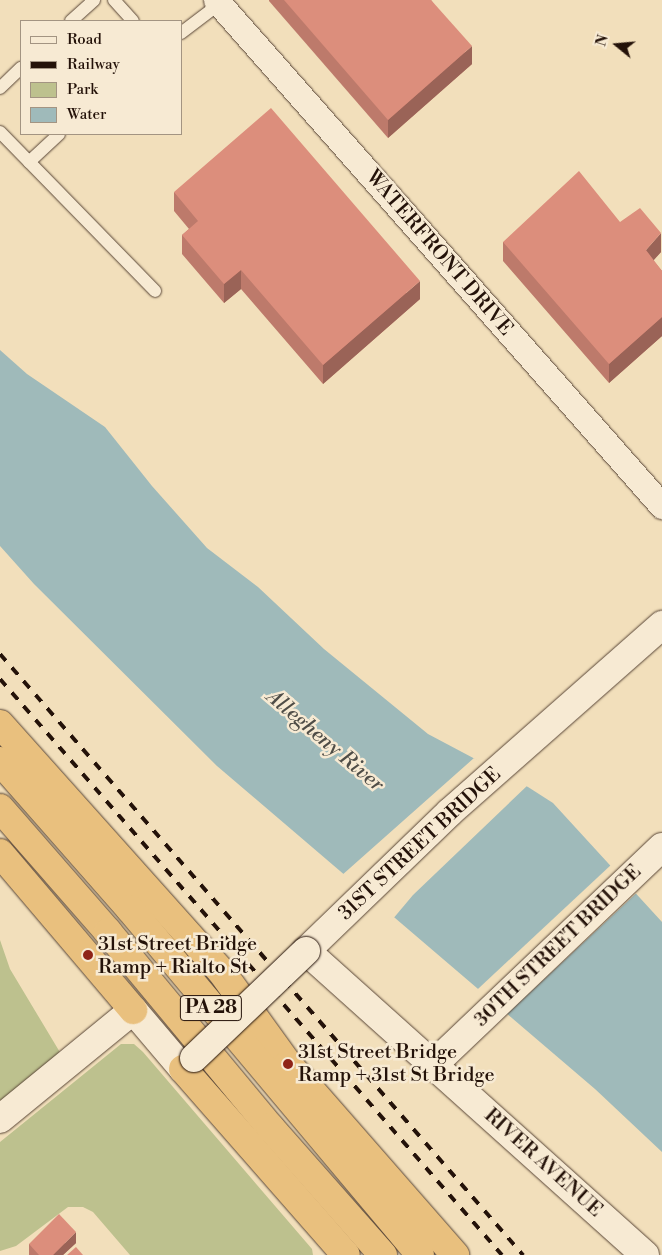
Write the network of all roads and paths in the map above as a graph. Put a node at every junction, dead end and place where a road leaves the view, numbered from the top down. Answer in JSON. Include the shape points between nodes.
{"nodes":[{"id":1,"x":94,"y":0,"type":"edge"},
{"id":2,"x":114,"y":0,"type":"edge"},
{"id":3,"x":218,"y":2,"type":"edge"},
{"id":4,"x":72,"y":20,"type":"edge"},
{"id":5,"x":132,"y":20,"type":"edge"},
{"id":6,"x":182,"y":32,"type":"edge"},
{"id":7,"x":20,"y":69,"type":"edge"},
{"id":8,"x":0,"y":88,"type":"edge"},
{"id":9,"x":0,"y":132,"type":"edge"},
{"id":10,"x":58,"y":135,"type":"edge"},
{"id":11,"x":29,"y":162,"type":"junction"},
{"id":12,"x":155,"y":291,"type":"dead end"},
{"id":13,"x":662,"y":506,"type":"edge"},
{"id":14,"x":662,"y":625,"type":"edge"},
{"id":15,"x":0,"y":724,"type":"edge"},
{"id":16,"x":0,"y":761,"type":"edge"},
{"id":17,"x":0,"y":808,"type":"edge"},
{"id":18,"x":662,"y":847,"type":"edge"},
{"id":19,"x":0,"y":853,"type":"edge"},
{"id":20,"x":306,"y":952,"type":"junction"},
{"id":21,"x":248,"y":1008,"type":"junction"},
{"id":22,"x":133,"y":1010,"type":"junction"},
{"id":23,"x":188,"y":1063,"type":"junction"},
{"id":24,"x":433,"y":1065,"type":"junction"},
{"id":25,"x":0,"y":1120,"type":"edge"},
{"id":26,"x":346,"y":1255,"type":"edge"},
{"id":27,"x":383,"y":1255,"type":"edge"},
{"id":28,"x":420,"y":1255,"type":"edge"},
{"id":29,"x":456,"y":1255,"type":"edge"},
{"id":30,"x":645,"y":1255,"type":"edge"}],
"edges":[{"from":1,"to":4,"type":"lane"},
{"from":2,"to":5,"type":"lane"},
{"from":3,"to":6,"type":"lane"},
{"from":3,"to":13,"type":"street","name":"WATERFRONT DRIVE"},
{"from":7,"to":8,"type":"lane"},
{"from":9,"to":11,"type":"lane"},
{"from":10,"to":11,"type":"lane"},
{"from":11,"to":12,"type":"lane"},
{"from":14,"to":20,"type":"street","name":"31ST STREET BRIDGE","via":[[450,812]]},
{"from":15,"to":21,"type":"highway","via":[[221,971]]},
{"from":16,"to":28,"type":"highway","number":"PA 28","via":[[130,909]]},
{"from":17,"to":27,"type":"highway","number":"PA 28","via":[[108,932],[270,1128]]},
{"from":18,"to":24,"type":"street","name":"30TH STREET BRIDGE"},
{"from":19,"to":22,"type":"highway"},
{"from":20,"to":21,"type":"street","name":"31ST STREET BRIDGE","bridge":true},
{"from":20,"to":24,"type":"street","name":"RIVER AVENUE"},
{"from":21,"to":23,"type":"street","name":"31ST STREET BRIDGE","bridge":true},
{"from":21,"to":29,"type":"highway","via":[[288,1064]]},
{"from":22,"to":23,"type":"street"},
{"from":22,"to":25,"type":"street"},
{"from":23,"to":26,"type":"highway"},
{"from":24,"to":30,"type":"street","name":"RIVER AVENUE"}]}
